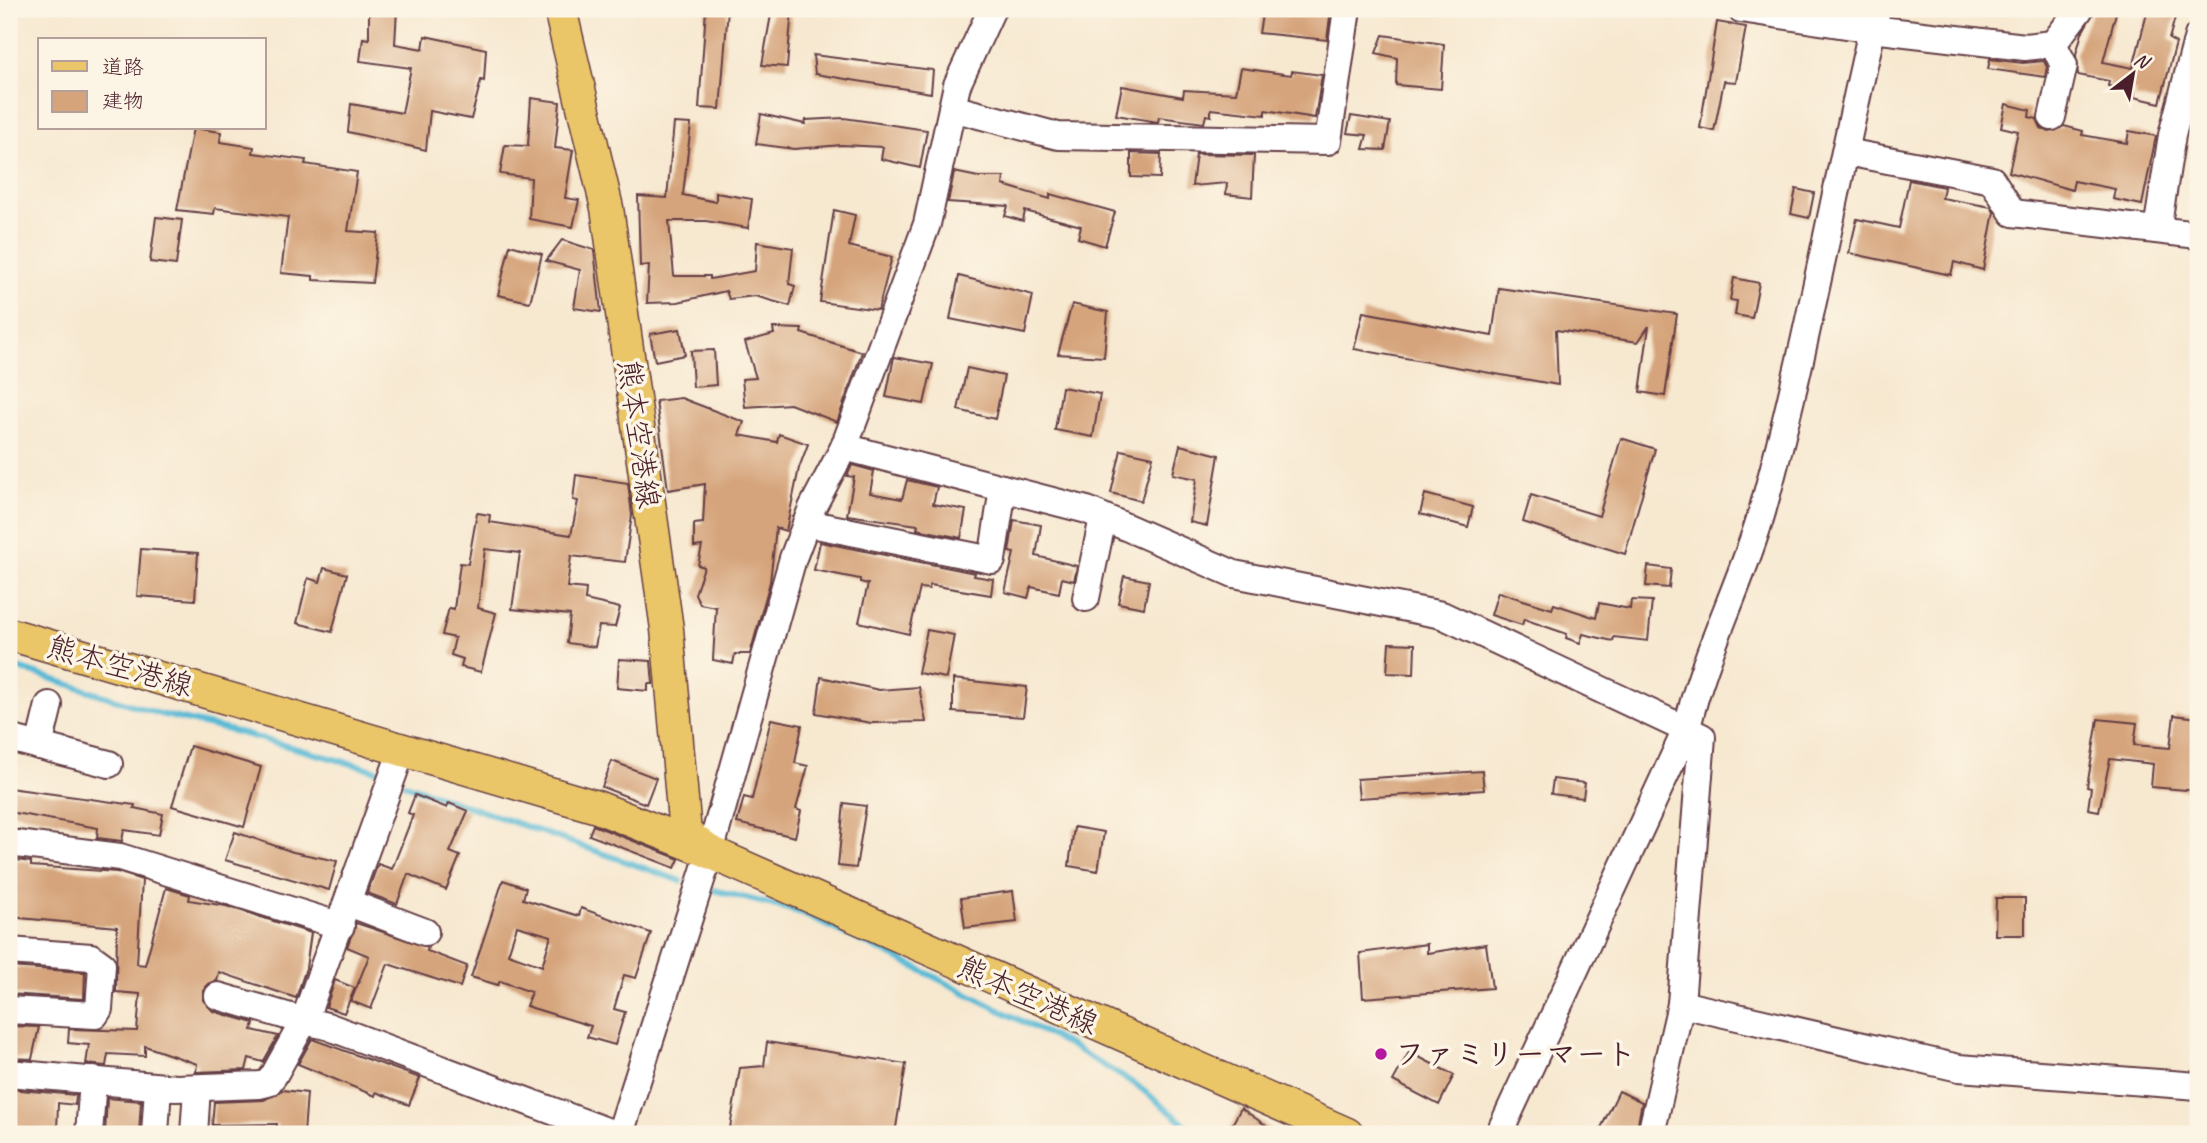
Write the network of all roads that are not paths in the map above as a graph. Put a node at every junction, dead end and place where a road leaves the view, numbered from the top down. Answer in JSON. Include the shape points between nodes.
{"nodes":[{"id":1,"x":560,"y":9,"type":"edge"},
{"id":2,"x":992,"y":9,"type":"edge"},
{"id":3,"x":1347,"y":9,"type":"edge"},
{"id":4,"x":1741,"y":9,"type":"edge"},
{"id":5,"x":2080,"y":9,"type":"edge"},
{"id":6,"x":1874,"y":19,"type":"edge"},
{"id":7,"x":2198,"y":36,"type":"edge"},
{"id":8,"x":2053,"y":44,"type":"junction"},
{"id":9,"x":952,"y":108,"type":"junction"},
{"id":10,"x":2052,"y":117,"type":"dead end"},
{"id":11,"x":1846,"y":152,"type":"junction"},
{"id":12,"x":2157,"y":230,"type":"junction"},
{"id":13,"x":2198,"y":235,"type":"edge"},
{"id":14,"x":844,"y":447,"type":"junction"},
{"id":15,"x":1003,"y":488,"type":"junction"},
{"id":16,"x":1104,"y":517,"type":"junction"},
{"id":17,"x":806,"y":523,"type":"junction"},
{"id":18,"x":1086,"y":598,"type":"dead end"},
{"id":19,"x":9,"y":634,"type":"edge"},
{"id":20,"x":49,"y":705,"type":"dead end"},
{"id":21,"x":1687,"y":728,"type":"junction"},
{"id":22,"x":9,"y":738,"type":"edge"},
{"id":23,"x":39,"y":746,"type":"junction"},
{"id":24,"x":402,"y":750,"type":"junction"},
{"id":25,"x":109,"y":764,"type":"dead end"},
{"id":26,"x":9,"y":843,"type":"edge"},
{"id":27,"x":710,"y":852,"type":"junction"},
{"id":28,"x":345,"y":915,"type":"junction"},
{"id":29,"x":425,"y":932,"type":"dead end"},
{"id":30,"x":9,"y":951,"type":"edge"},
{"id":31,"x":218,"y":996,"type":"dead end"},
{"id":32,"x":1681,"y":1004,"type":"junction"},
{"id":33,"x":9,"y":1010,"type":"edge"},
{"id":34,"x":304,"y":1021,"type":"junction"},
{"id":35,"x":9,"y":1073,"type":"edge"},
{"id":36,"x":93,"y":1080,"type":"junction"},
{"id":37,"x":2198,"y":1086,"type":"edge"},
{"id":38,"x":158,"y":1087,"type":"junction"},
{"id":39,"x":197,"y":1088,"type":"junction"},
{"id":40,"x":89,"y":1134,"type":"edge"},
{"id":41,"x":155,"y":1134,"type":"edge"},
{"id":42,"x":194,"y":1134,"type":"edge"},
{"id":43,"x":614,"y":1134,"type":"edge"},
{"id":44,"x":620,"y":1134,"type":"edge"},
{"id":45,"x":1347,"y":1134,"type":"edge"},
{"id":46,"x":1499,"y":1134,"type":"edge"},
{"id":47,"x":1651,"y":1134,"type":"edge"}],
"edges":[{"from":1,"to":27,"type":"main road","name":"熊本空港線","via":[[607,208],[667,629],[685,833]]},
{"from":2,"to":9,"type":"street","via":[[957,85]]},
{"from":3,"to":9,"type":"street","via":[[1328,141],[1058,136]]},
{"from":4,"to":6,"type":"street"},
{"from":5,"to":8,"type":"street"},
{"from":6,"to":8,"type":"street","via":[[2025,47]]},
{"from":6,"to":11,"type":"street"},
{"from":7,"to":12,"type":"street","via":[[2172,135]]},
{"from":8,"to":10,"type":"street","via":[[2064,65]]},
{"from":9,"to":14,"type":"street","via":[[927,224]]},
{"from":11,"to":12,"type":"street","via":[[1992,180],[2013,213]]},
{"from":11,"to":21,"type":"street","via":[[1761,515],[1695,693]]},
{"from":12,"to":13,"type":"street"},
{"from":14,"to":15,"type":"street"},
{"from":14,"to":17,"type":"street"},
{"from":15,"to":16,"type":"street"},
{"from":15,"to":17,"type":"street","via":[[992,559]]},
{"from":16,"to":18,"type":"street"},
{"from":16,"to":21,"type":"street","via":[[1234,574],[1442,615]]},
{"from":17,"to":27,"type":"street"},
{"from":19,"to":24,"type":"main road","name":"熊本空港線"},
{"from":20,"to":23,"type":"street"},
{"from":21,"to":32,"type":"street","via":[[1702,737]]},
{"from":21,"to":46,"type":"street"},
{"from":22,"to":23,"type":"street"},
{"from":23,"to":25,"type":"street"},
{"from":24,"to":27,"type":"main road","name":"熊本空港線","via":[[597,807]]},
{"from":24,"to":28,"type":"street"},
{"from":26,"to":28,"type":"street","via":[[120,857]]},
{"from":27,"to":44,"type":"street"},
{"from":27,"to":45,"type":"main road","name":"熊本空港線"},
{"from":28,"to":29,"type":"street"},
{"from":28,"to":34,"type":"street"},
{"from":30,"to":33,"type":"street","via":[[90,957],[102,965],[95,1015]]},
{"from":31,"to":34,"type":"street"},
{"from":32,"to":37,"type":"street","via":[[1959,1068]]},
{"from":32,"to":47,"type":"street"},
{"from":34,"to":39,"type":"street","via":[[268,1083]]},
{"from":34,"to":43,"type":"street"},
{"from":35,"to":36,"type":"street"},
{"from":36,"to":38,"type":"street"},
{"from":36,"to":40,"type":"street"},
{"from":38,"to":39,"type":"street"},
{"from":38,"to":41,"type":"street"},
{"from":39,"to":42,"type":"street"}]}
